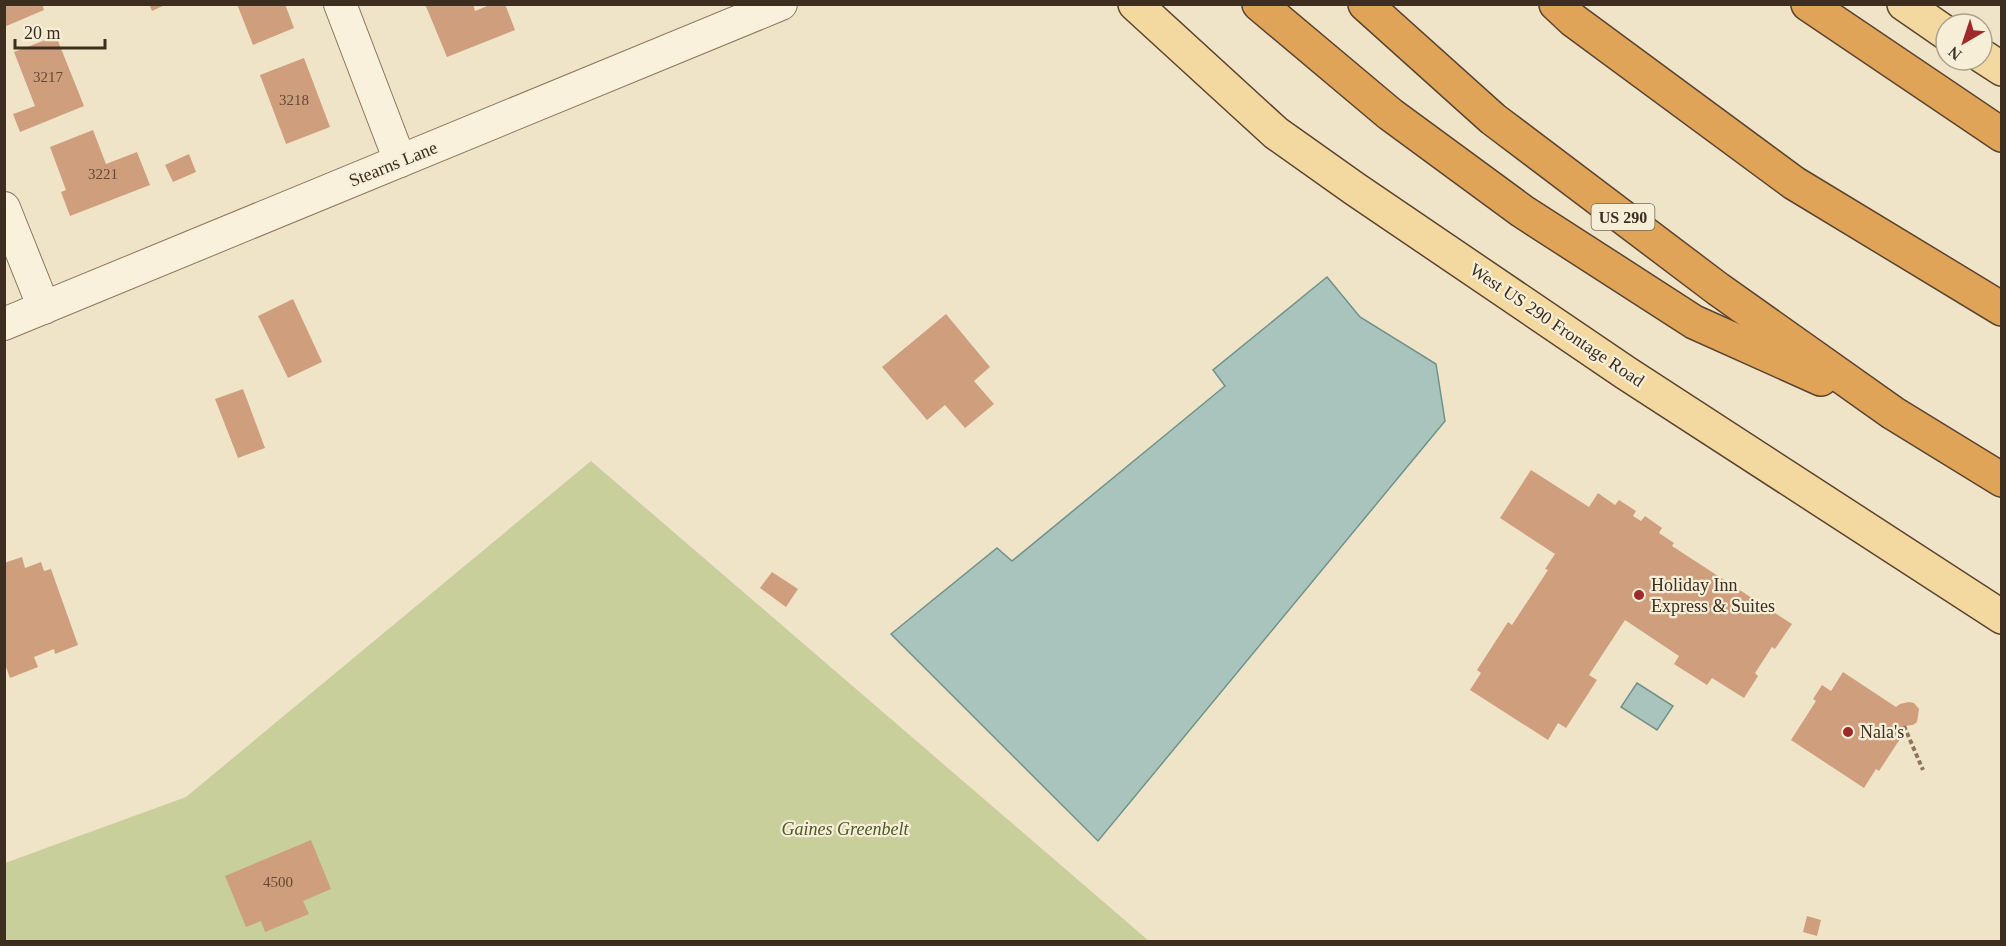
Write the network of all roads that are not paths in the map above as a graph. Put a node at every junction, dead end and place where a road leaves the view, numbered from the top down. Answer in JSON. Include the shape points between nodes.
{"nodes":[{"id":1,"x":340,"y":4,"type":"edge"},
{"id":2,"x":781,"y":4,"type":"edge"},
{"id":3,"x":1135,"y":4,"type":"edge"},
{"id":4,"x":1259,"y":4,"type":"edge"},
{"id":5,"x":1365,"y":4,"type":"edge"},
{"id":6,"x":1556,"y":4,"type":"edge"},
{"id":7,"x":1808,"y":4,"type":"edge"},
{"id":8,"x":2001,"y":135,"type":"edge"},
{"id":9,"x":400,"y":161,"type":"junction"},
{"id":10,"x":4,"y":208,"type":"edge"},
{"id":11,"x":44,"y":308,"type":"junction"},
{"id":12,"x":2001,"y":309,"type":"edge"},
{"id":13,"x":4,"y":324,"type":"edge"},
{"id":14,"x":1893,"y":413,"type":"junction"},
{"id":15,"x":2001,"y":480,"type":"edge"},
{"id":16,"x":2001,"y":617,"type":"edge"}],
"edges":[{"from":1,"to":9,"type":"street"},
{"from":2,"to":9,"type":"street","name":"Stearns Lane"},
{"from":3,"to":16,"type":"main road","name":"West US 290 Frontage Road","via":[[1276,133],[1355,189],[1626,373]]},
{"from":4,"to":14,"type":"highway","via":[[1390,114],[1522,211],[1694,322]]},
{"from":5,"to":14,"type":"highway","number":"US 290","via":[[1493,119],[1718,289]]},
{"from":6,"to":12,"type":"highway","via":[[1794,183]]},
{"from":7,"to":8,"type":"highway"},
{"from":9,"to":11,"type":"street","name":"Stearns Lane"},
{"from":10,"to":11,"type":"street"},
{"from":11,"to":13,"type":"street","name":"Stearns Lane"},
{"from":14,"to":15,"type":"highway","number":"US 290"}]}
